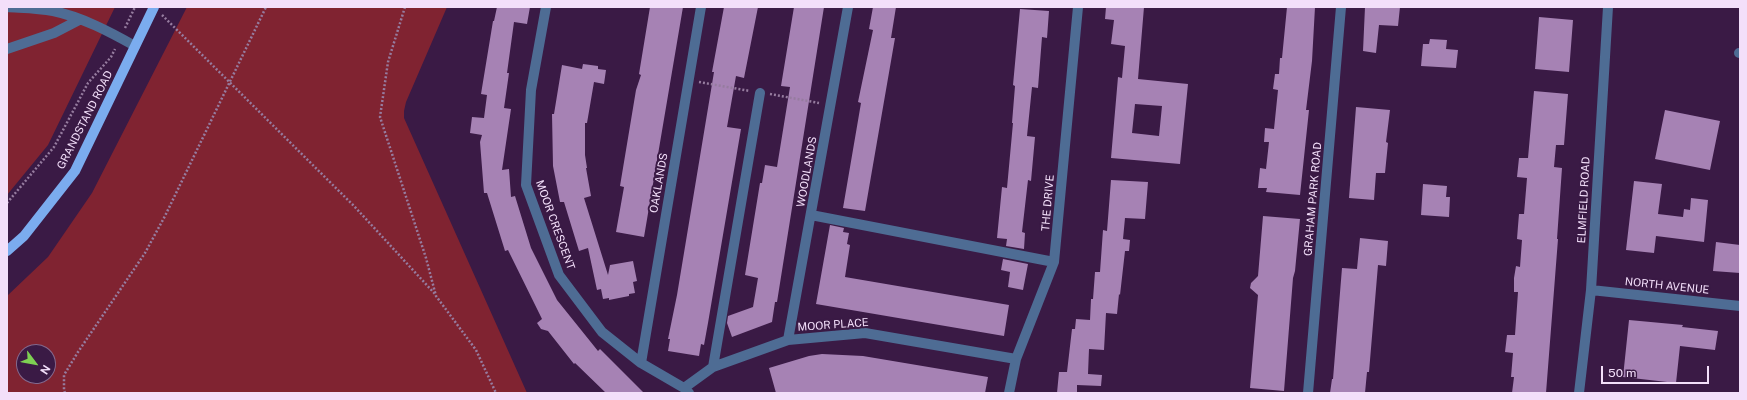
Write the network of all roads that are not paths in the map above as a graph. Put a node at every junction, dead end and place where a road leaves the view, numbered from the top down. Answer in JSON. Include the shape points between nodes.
{"nodes":[{"id":1,"x":7,"y":7,"type":"edge"},
{"id":2,"x":154,"y":7,"type":"edge"},
{"id":3,"x":546,"y":7,"type":"edge"},
{"id":4,"x":701,"y":7,"type":"edge"},
{"id":5,"x":848,"y":7,"type":"edge"},
{"id":6,"x":1078,"y":7,"type":"edge"},
{"id":7,"x":1341,"y":7,"type":"edge"},
{"id":8,"x":1608,"y":7,"type":"edge"},
{"id":9,"x":79,"y":20,"type":"junction"},
{"id":10,"x":135,"y":46,"type":"junction"},
{"id":11,"x":7,"y":49,"type":"edge"},
{"id":12,"x":760,"y":93,"type":"dead end"},
{"id":13,"x":811,"y":215,"type":"junction"},
{"id":14,"x":7,"y":251,"type":"edge"},
{"id":15,"x":1054,"y":262,"type":"junction"},
{"id":16,"x":1590,"y":290,"type":"junction"},
{"id":17,"x":1740,"y":306,"type":"edge"},
{"id":18,"x":788,"y":340,"type":"junction"},
{"id":19,"x":1016,"y":359,"type":"junction"},
{"id":20,"x":641,"y":363,"type":"junction"},
{"id":21,"x":713,"y":367,"type":"junction"},
{"id":22,"x":686,"y":390,"type":"edge"},
{"id":23,"x":1009,"y":393,"type":"edge"},
{"id":24,"x":1308,"y":393,"type":"edge"},
{"id":25,"x":1579,"y":393,"type":"edge"}],
"edges":[{"from":1,"to":9,"type":"street","via":[[53,11]]},
{"from":2,"to":10,"type":"main road","name":"GRANDSTAND ROAD"},
{"from":3,"to":20,"type":"street","name":"MOOR CRESCENT","via":[[531,90],[526,185],[559,274],[602,332]]},
{"from":4,"to":20,"type":"street","name":"OAKLANDS"},
{"from":5,"to":13,"type":"street","name":"WOODLANDS"},
{"from":6,"to":15,"type":"street","name":"THE DRIVE"},
{"from":7,"to":24,"type":"street","name":"GRAHAM PARK ROAD"},
{"from":8,"to":16,"type":"street","name":"ELMFIELD ROAD"},
{"from":9,"to":10,"type":"street"},
{"from":9,"to":11,"type":"street","via":[[54,33]]},
{"from":10,"to":14,"type":"main road","name":"GRANDSTAND ROAD","via":[[75,171],[24,236]]},
{"from":12,"to":21,"type":"street"},
{"from":13,"to":15,"type":"street"},
{"from":13,"to":18,"type":"street","name":"WOODLANDS"},
{"from":15,"to":19,"type":"street","name":"THE DRIVE"},
{"from":16,"to":17,"type":"street","name":"NORTH AVENUE"},
{"from":16,"to":25,"type":"street","name":"ELMFIELD ROAD"},
{"from":18,"to":19,"type":"street","name":"MOOR PLACE","via":[[865,333]]},
{"from":18,"to":21,"type":"street","name":"MOOR PLACE"},
{"from":19,"to":23,"type":"street","name":"THE DRIVE"},
{"from":20,"to":22,"type":"street","name":"MOOR CRESCENT"},
{"from":21,"to":22,"type":"street","name":"MOOR PLACE"}]}
